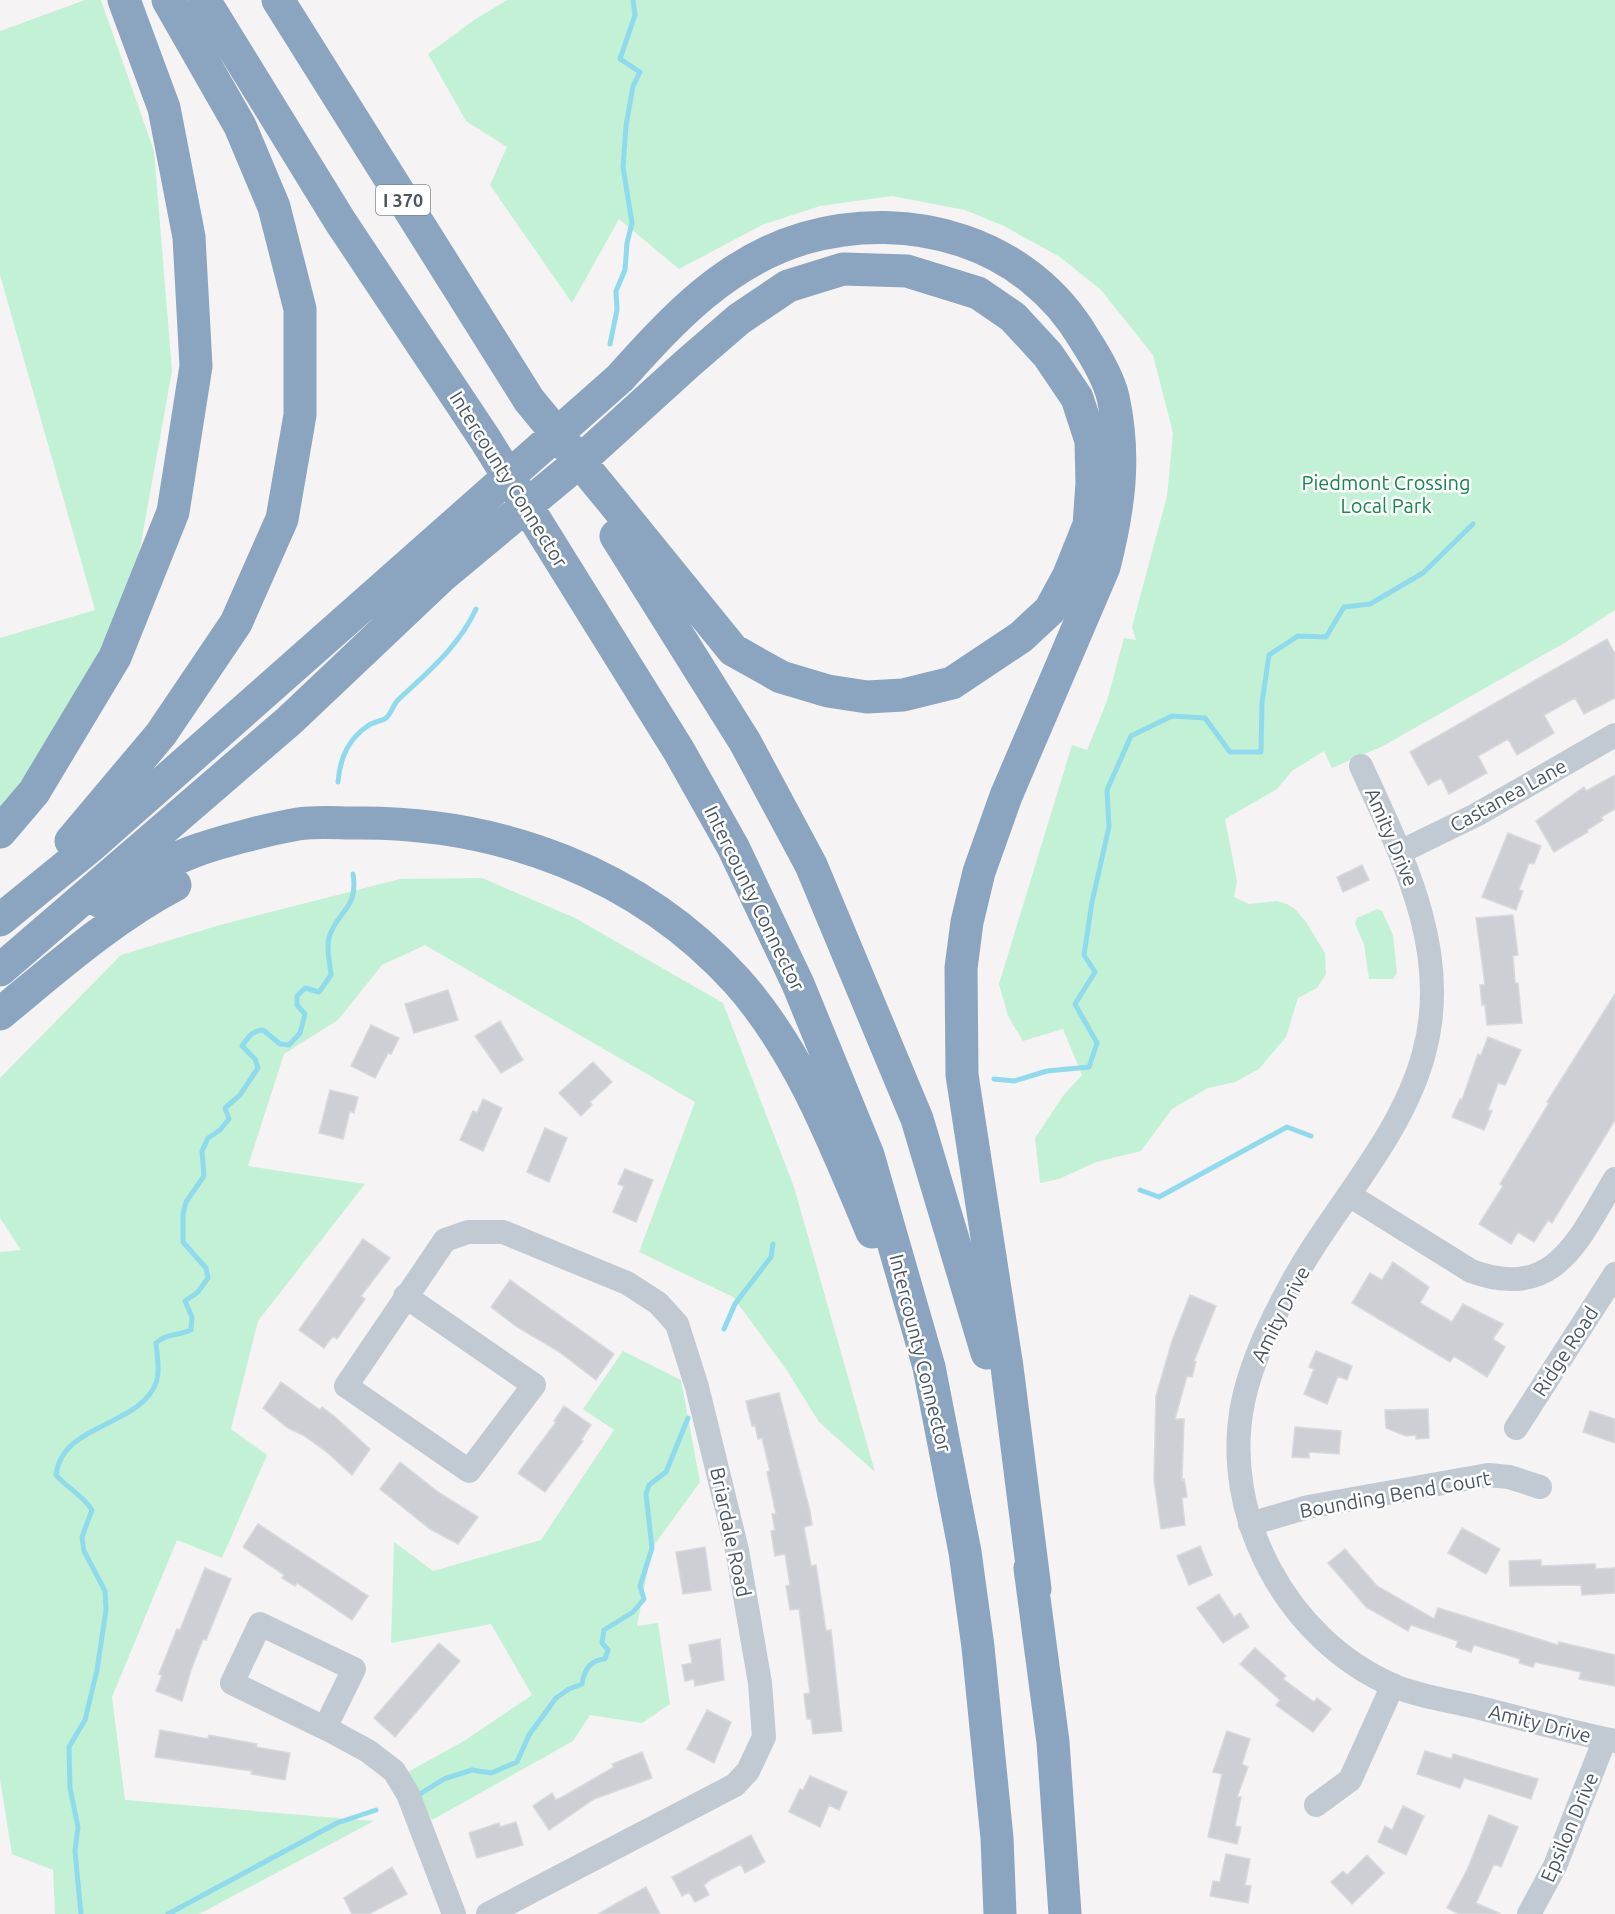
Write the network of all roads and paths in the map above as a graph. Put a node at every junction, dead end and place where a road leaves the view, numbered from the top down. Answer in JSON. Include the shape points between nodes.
{"nodes":[{"id":1,"x":124,"y":0,"type":"edge"},
{"id":2,"x":168,"y":0,"type":"edge"},
{"id":3,"x":204,"y":0,"type":"edge"},
{"id":4,"x":278,"y":0,"type":"edge"},
{"id":5,"x":602,"y":501,"type":"junction"},
{"id":6,"x":1615,"y":735,"type":"edge"},
{"id":7,"x":1361,"y":766,"type":"dead end"},
{"id":8,"x":379,"y":823,"type":"junction"},
{"id":9,"x":0,"y":832,"type":"edge"},
{"id":10,"x":1400,"y":852,"type":"junction"},
{"id":11,"x":0,"y":913,"type":"edge"},
{"id":12,"x":0,"y":920,"type":"edge"},
{"id":13,"x":7,"y":964,"type":"edge"},
{"id":14,"x":0,"y":1014,"type":"edge"},
{"id":15,"x":1615,"y":1179,"type":"edge"},
{"id":16,"x":1349,"y":1195,"type":"junction"},
{"id":17,"x":1615,"y":1274,"type":"edge"},
{"id":18,"x":405,"y":1296,"type":"junction"},
{"id":19,"x":929,"y":1367,"type":"junction"},
{"id":20,"x":1516,"y":1428,"type":"dead end"},
{"id":21,"x":1540,"y":1486,"type":"dead end"},
{"id":22,"x":1250,"y":1524,"type":"junction"},
{"id":23,"x":1035,"y":1589,"type":"junction"},
{"id":24,"x":1393,"y":1685,"type":"junction"},
{"id":25,"x":325,"y":1728,"type":"junction"},
{"id":26,"x":1610,"y":1740,"type":"edge"},
{"id":27,"x":1316,"y":1805,"type":"dead end"},
{"id":28,"x":454,"y":1914,"type":"edge"},
{"id":29,"x":488,"y":1914,"type":"edge"},
{"id":30,"x":1000,"y":1914,"type":"edge"},
{"id":31,"x":1065,"y":1914,"type":"edge"},
{"id":32,"x":1529,"y":1914,"type":"edge"}],
"edges":[{"from":1,"to":9,"type":"highway","via":[[164,108],[189,237],[194,377],[173,512],[115,657],[34,792]]},
{"from":2,"to":11,"type":"highway","via":[[240,126],[274,207],[300,309],[300,415],[282,519],[236,623],[162,734],[75,837]]},
{"from":3,"to":19,"type":"highway","name":"Intercounty Connector","via":[[340,221],[485,439],[679,751],[733,847],[798,984],[868,1155]]},
{"from":4,"to":5,"type":"highway","number":"I 370","via":[[529,400]]},
{"from":5,"to":13,"type":"highway","via":[[733,650],[781,677],[828,691],[867,697],[903,695],[952,683],[1021,637],[1050,610],[1089,525],[1091,441],[1077,398],[1048,356],[1013,317],[978,293],[907,271],[843,269],[789,286],[739,319],[579,462],[442,576],[290,720]]},
{"from":5,"to":23,"type":"highway","via":[[745,742],[811,866],[917,1119],[989,1360]]},
{"from":6,"to":10,"type":"street","name":"Castanea Lane","via":[[1476,815]]},
{"from":7,"to":10,"type":"street","name":"Amity Drive"},
{"from":8,"to":13,"type":"highway","via":[[299,824],[192,852],[116,892]]},
{"from":8,"to":14,"type":"highway","via":[[222,861],[147,900]]},
{"from":8,"to":19,"type":"highway","via":[[463,830],[553,854],[635,896],[687,933],[738,982],[794,1059]]},
{"from":10,"to":16,"type":"street","name":"Amity Drive","via":[[1425,925],[1430,1017],[1424,1053],[1401,1109]]},
{"from":12,"to":23,"type":"highway","via":[[91,846],[620,378],[676,316],[720,279],[760,256],[804,238],[850,228],[885,226],[959,237],[1016,266],[1054,299],[1078,327],[1099,363],[1113,395],[1122,468],[1114,529],[1104,567],[998,818],[979,872],[961,968],[962,1075],[1007,1367]]},
{"from":15,"to":16,"type":"street","via":[[1579,1238],[1552,1268],[1531,1279],[1513,1282],[1471,1272]]},
{"from":16,"to":22,"type":"street","name":"Amity Drive","via":[[1290,1286],[1254,1362],[1243,1402],[1238,1451],[1241,1491]]},
{"from":17,"to":20,"type":"street","name":"Ridge Road"},
{"from":18,"to":18,"type":"street","name":"Briardale Road","via":[[534,1385],[469,1471],[346,1386]]},
{"from":18,"to":29,"type":"street","name":"Briardale Road","via":[[445,1240],[468,1232],[504,1232],[627,1282],[658,1303],[677,1324],[697,1387],[737,1550],[760,1683],[764,1737],[748,1771],[735,1785]]},
{"from":19,"to":30,"type":"highway","name":"Intercounty Connector","via":[[965,1552],[978,1647],[998,1838]]},
{"from":21,"to":22,"type":"street","name":"Bounding Bend Court","via":[[1488,1475],[1308,1507]]},
{"from":22,"to":24,"type":"street","name":"Amity Drive","via":[[1269,1569],[1294,1608],[1323,1640]]},
{"from":23,"to":31,"type":"highway","via":[[1053,1742]]},
{"from":24,"to":26,"type":"street","name":"Amity Drive"},
{"from":24,"to":27,"type":"street","via":[[1350,1780]]},
{"from":25,"to":25,"type":"street","via":[[354,1669],[260,1624],[232,1683]]},
{"from":25,"to":28,"type":"street","via":[[368,1751],[394,1771],[408,1794]]},
{"from":26,"to":32,"type":"street","name":"Epsilon Drive","via":[[1555,1866]]}]}
